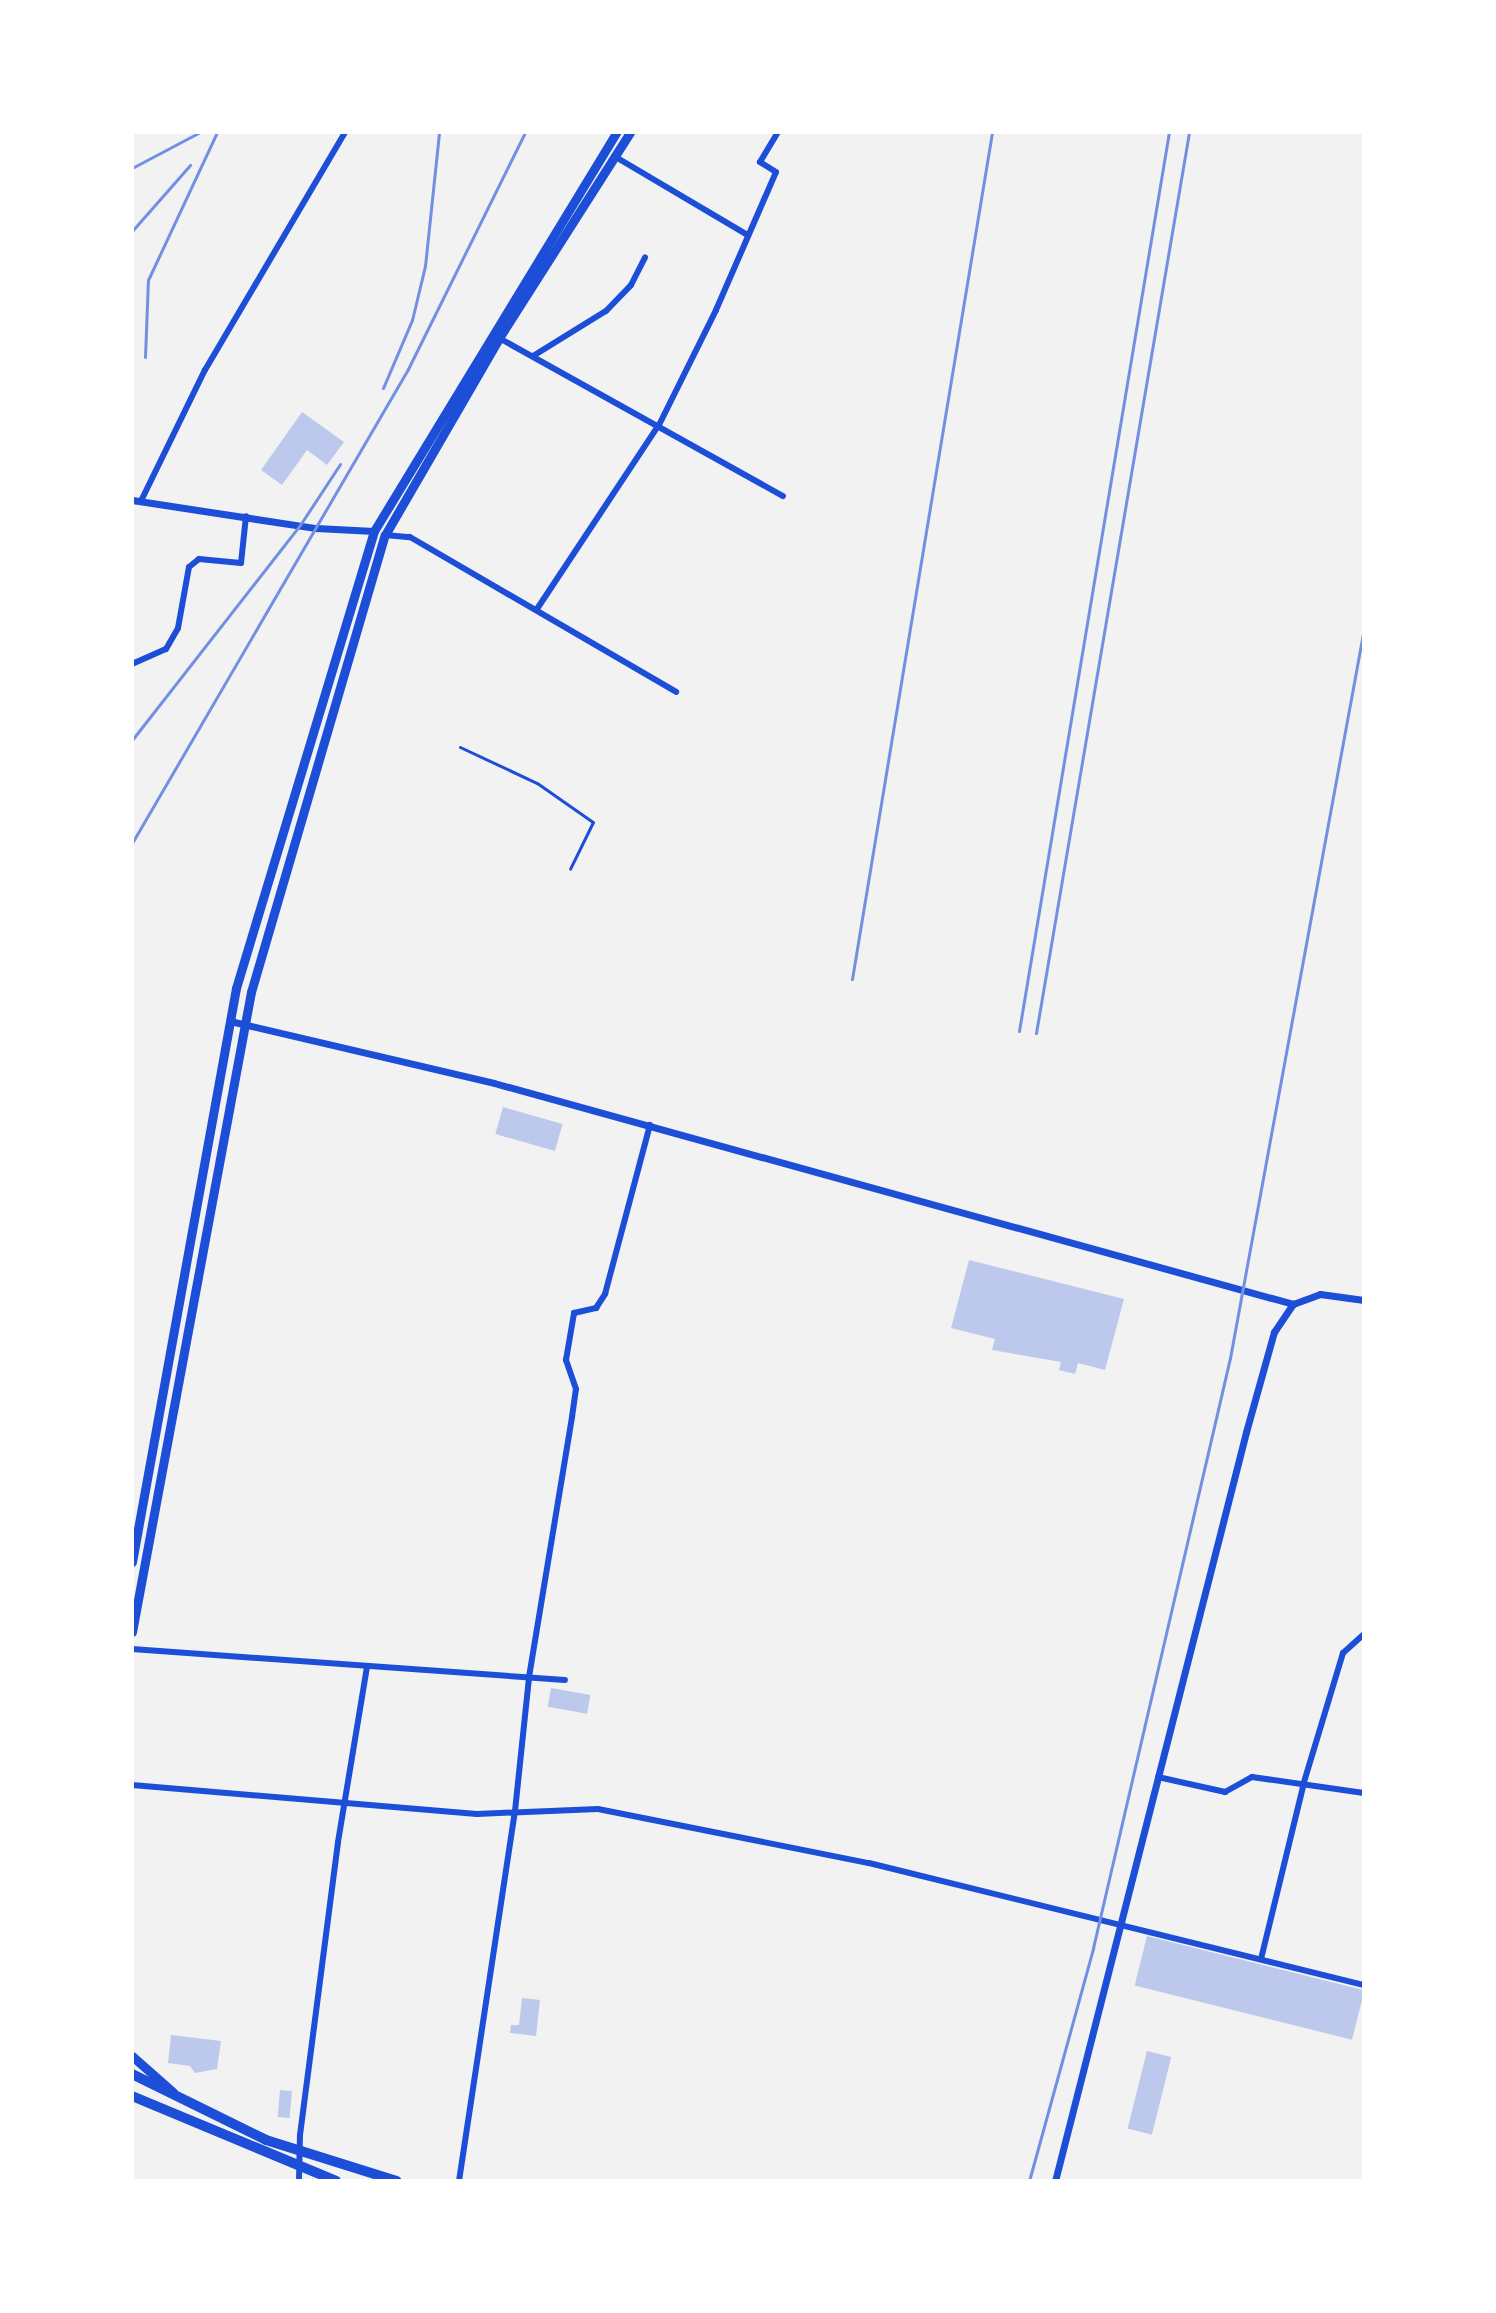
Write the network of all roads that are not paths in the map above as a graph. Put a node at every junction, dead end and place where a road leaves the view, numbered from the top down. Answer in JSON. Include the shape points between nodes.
{"nodes":[{"id":1,"x":345,"y":132,"type":"edge"},
{"id":2,"x":617,"y":132,"type":"edge"},
{"id":3,"x":630,"y":132,"type":"edge"},
{"id":4,"x":778,"y":132,"type":"edge"},
{"id":5,"x":610,"y":154,"type":"junction"},
{"id":6,"x":746,"y":234,"type":"junction"},
{"id":7,"x":645,"y":257,"type":"dead end"},
{"id":8,"x":499,"y":338,"type":"junction"},
{"id":9,"x":533,"y":356,"type":"junction"},
{"id":10,"x":659,"y":425,"type":"junction"},
{"id":11,"x":783,"y":496,"type":"dead end"},
{"id":12,"x":137,"y":501,"type":"edge"},
{"id":13,"x":246,"y":516,"type":"junction"},
{"id":14,"x":374,"y":531,"type":"junction"},
{"id":15,"x":385,"y":535,"type":"junction"},
{"id":16,"x":537,"y":609,"type":"junction"},
{"id":17,"x":132,"y":664,"type":"edge"},
{"id":18,"x":676,"y":692,"type":"dead end"},
{"id":19,"x":460,"y":747,"type":"dead end"},
{"id":20,"x":570,"y":869,"type":"dead end"},
{"id":21,"x":230,"y":1021,"type":"junction"},
{"id":22,"x":244,"y":1024,"type":"junction"},
{"id":23,"x":650,"y":1125,"type":"junction"},
{"id":24,"x":1364,"y":1300,"type":"edge"},
{"id":25,"x":1293,"y":1304,"type":"junction"},
{"id":26,"x":132,"y":1562,"type":"edge"},
{"id":27,"x":132,"y":1632,"type":"edge"},
{"id":28,"x":1363,"y":1634,"type":"edge"},
{"id":29,"x":132,"y":1649,"type":"edge"},
{"id":30,"x":367,"y":1667,"type":"junction"},
{"id":31,"x":529,"y":1677,"type":"junction"},
{"id":32,"x":565,"y":1680,"type":"dead end"},
{"id":33,"x":1158,"y":1777,"type":"junction"},
{"id":34,"x":1304,"y":1782,"type":"junction"},
{"id":35,"x":132,"y":1785,"type":"edge"},
{"id":36,"x":1364,"y":1793,"type":"edge"},
{"id":37,"x":344,"y":1803,"type":"junction"},
{"id":38,"x":515,"y":1811,"type":"junction"},
{"id":39,"x":1120,"y":1927,"type":"junction"},
{"id":40,"x":1261,"y":1959,"type":"junction"},
{"id":41,"x":1364,"y":1985,"type":"edge"},
{"id":42,"x":132,"y":2056,"type":"edge"},
{"id":43,"x":132,"y":2074,"type":"edge"},
{"id":44,"x":132,"y":2096,"type":"edge"},
{"id":45,"x":189,"y":2103,"type":"junction"},
{"id":46,"x":300,"y":2152,"type":"junction"},
{"id":47,"x":299,"y":2168,"type":"junction"},
{"id":48,"x":299,"y":2181,"type":"edge"},
{"id":49,"x":336,"y":2181,"type":"edge"},
{"id":50,"x":397,"y":2181,"type":"edge"},
{"id":51,"x":459,"y":2181,"type":"edge"},
{"id":52,"x":1055,"y":2181,"type":"edge"}],
"edges":[{"from":1,"to":12,"type":"street","via":[[205,370]]},
{"from":2,"to":5,"type":"main road"},
{"from":3,"to":5,"type":"main road"},
{"from":4,"to":6,"type":"street","via":[[760,162],[776,172]]},
{"from":5,"to":6,"type":"street"},
{"from":5,"to":8,"type":"main road"},
{"from":5,"to":14,"type":"main road"},
{"from":6,"to":10,"type":"street","via":[[716,310]]},
{"from":7,"to":9,"type":"street","via":[[631,285],[606,311]]},
{"from":8,"to":9,"type":"street"},
{"from":8,"to":15,"type":"main road"},
{"from":9,"to":10,"type":"street"},
{"from":10,"to":11,"type":"street"},
{"from":10,"to":16,"type":"street"},
{"from":12,"to":13,"type":"street"},
{"from":13,"to":14,"type":"street"},
{"from":13,"to":17,"type":"street","via":[[241,563],[199,559],[189,567],[178,628],[166,649]]},
{"from":14,"to":15,"type":"street"},
{"from":14,"to":21,"type":"main road"},
{"from":15,"to":16,"type":"street","via":[[410,537]]},
{"from":15,"to":22,"type":"main road"},
{"from":16,"to":18,"type":"street"},
{"from":19,"to":20,"type":"lane","via":[[537,783],[593,822]]},
{"from":21,"to":22,"type":"street"},
{"from":21,"to":26,"type":"main road"},
{"from":22,"to":23,"type":"street"},
{"from":22,"to":27,"type":"main road"},
{"from":23,"to":25,"type":"street"},
{"from":23,"to":31,"type":"street","via":[[605,1294],[596,1308],[574,1313],[566,1360],[576,1389]]},
{"from":24,"to":25,"type":"street","via":[[1320,1294]]},
{"from":25,"to":33,"type":"street","via":[[1279,1321],[1270,1346]]},
{"from":28,"to":34,"type":"street","via":[[1343,1653]]},
{"from":29,"to":30,"type":"street"},
{"from":30,"to":31,"type":"street"},
{"from":30,"to":37,"type":"street"},
{"from":31,"to":32,"type":"street"},
{"from":31,"to":38,"type":"street"},
{"from":33,"to":34,"type":"street","via":[[1225,1792],[1252,1777]]},
{"from":33,"to":39,"type":"street"},
{"from":34,"to":36,"type":"street"},
{"from":34,"to":40,"type":"street"},
{"from":35,"to":37,"type":"street"},
{"from":37,"to":38,"type":"street","via":[[477,1814]]},
{"from":37,"to":46,"type":"street"},
{"from":38,"to":39,"type":"street","via":[[598,1809],[743,1835]]},
{"from":38,"to":51,"type":"street"},
{"from":39,"to":40,"type":"street"},
{"from":39,"to":52,"type":"street"},
{"from":40,"to":41,"type":"street"},
{"from":42,"to":45,"type":"main road"},
{"from":43,"to":45,"type":"highway"},
{"from":44,"to":47,"type":"highway"},
{"from":45,"to":46,"type":"highway"},
{"from":46,"to":47,"type":"street"},
{"from":46,"to":50,"type":"highway"},
{"from":47,"to":48,"type":"street"},
{"from":47,"to":49,"type":"highway"}]}
